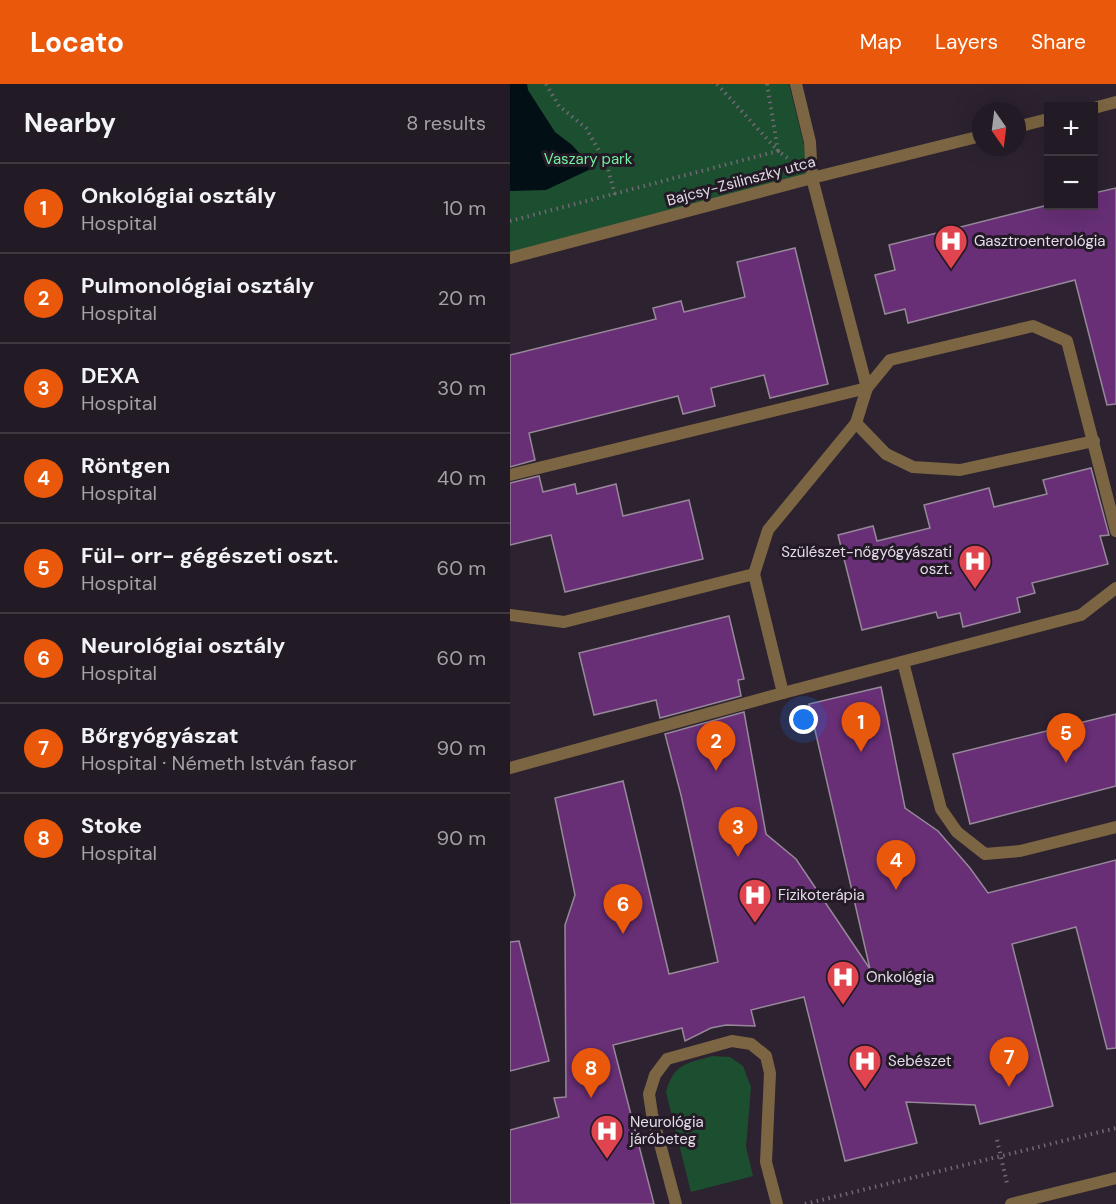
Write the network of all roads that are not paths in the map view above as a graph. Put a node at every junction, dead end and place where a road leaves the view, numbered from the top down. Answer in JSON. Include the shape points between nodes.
{"nodes":[{"id":1,"x":796,"y":84,"type":"edge"},
{"id":2,"x":1116,"y":102,"type":"edge"},
{"id":3,"x":1098,"y":107,"type":"edge"},
{"id":4,"x":1044,"y":120,"type":"edge"},
{"id":5,"x":1026,"y":125,"type":"edge"},
{"id":6,"x":972,"y":138,"type":"edge"},
{"id":7,"x":812,"y":178,"type":"junction"},
{"id":8,"x":510,"y":258,"type":"edge"},
{"id":9,"x":867,"y":387,"type":"junction"},
{"id":10,"x":856,"y":423,"type":"junction"},
{"id":11,"x":1094,"y":441,"type":"junction"},
{"id":12,"x":510,"y":475,"type":"edge"},
{"id":13,"x":1116,"y":531,"type":"edge"},
{"id":14,"x":754,"y":574,"type":"junction"},
{"id":15,"x":1116,"y":588,"type":"edge"},
{"id":16,"x":510,"y":615,"type":"edge"},
{"id":17,"x":903,"y":662,"type":"junction"},
{"id":18,"x":783,"y":693,"type":"junction"},
{"id":19,"x":510,"y":768,"type":"edge"},
{"id":20,"x":1116,"y":827,"type":"edge"},
{"id":21,"x":1116,"y":1178,"type":"edge"},
{"id":22,"x":676,"y":1204,"type":"edge"},
{"id":23,"x":777,"y":1204,"type":"edge"},
{"id":24,"x":1011,"y":1204,"type":"edge"}],
"edges":[{"from":1,"to":7,"type":"street","via":[[810,142]]},
{"from":2,"to":3,"type":"street"},
{"from":4,"to":5,"type":"street"},
{"from":6,"to":7,"type":"street","name":"Bajcsy-Zsilinszky utca"},
{"from":7,"to":8,"type":"street","name":"Bajcsy-Zsilinszky utca"},
{"from":7,"to":9,"type":"street"},
{"from":9,"to":10,"type":"street"},
{"from":9,"to":11,"type":"street","via":[[890,360],[1033,326],[1066,342]]},
{"from":9,"to":12,"type":"street"},
{"from":10,"to":11,"type":"street","via":[[886,454],[913,467],[960,471]]},
{"from":10,"to":14,"type":"street","via":[[768,530]]},
{"from":11,"to":13,"type":"street"},
{"from":14,"to":16,"type":"street","via":[[564,622]]},
{"from":14,"to":18,"type":"street"},
{"from":15,"to":17,"type":"street","via":[[1081,615]]},
{"from":17,"to":18,"type":"street"},
{"from":17,"to":20,"type":"street","via":[[941,809],[957,832],[985,854],[1020,851]]},
{"from":18,"to":19,"type":"street"},
{"from":21,"to":24,"type":"street"},
{"from":22,"to":23,"type":"street","via":[[652,1114],[649,1094],[655,1075],[667,1059],[732,1041],[751,1044],[766,1056],[770,1073],[766,1162]]}]}
